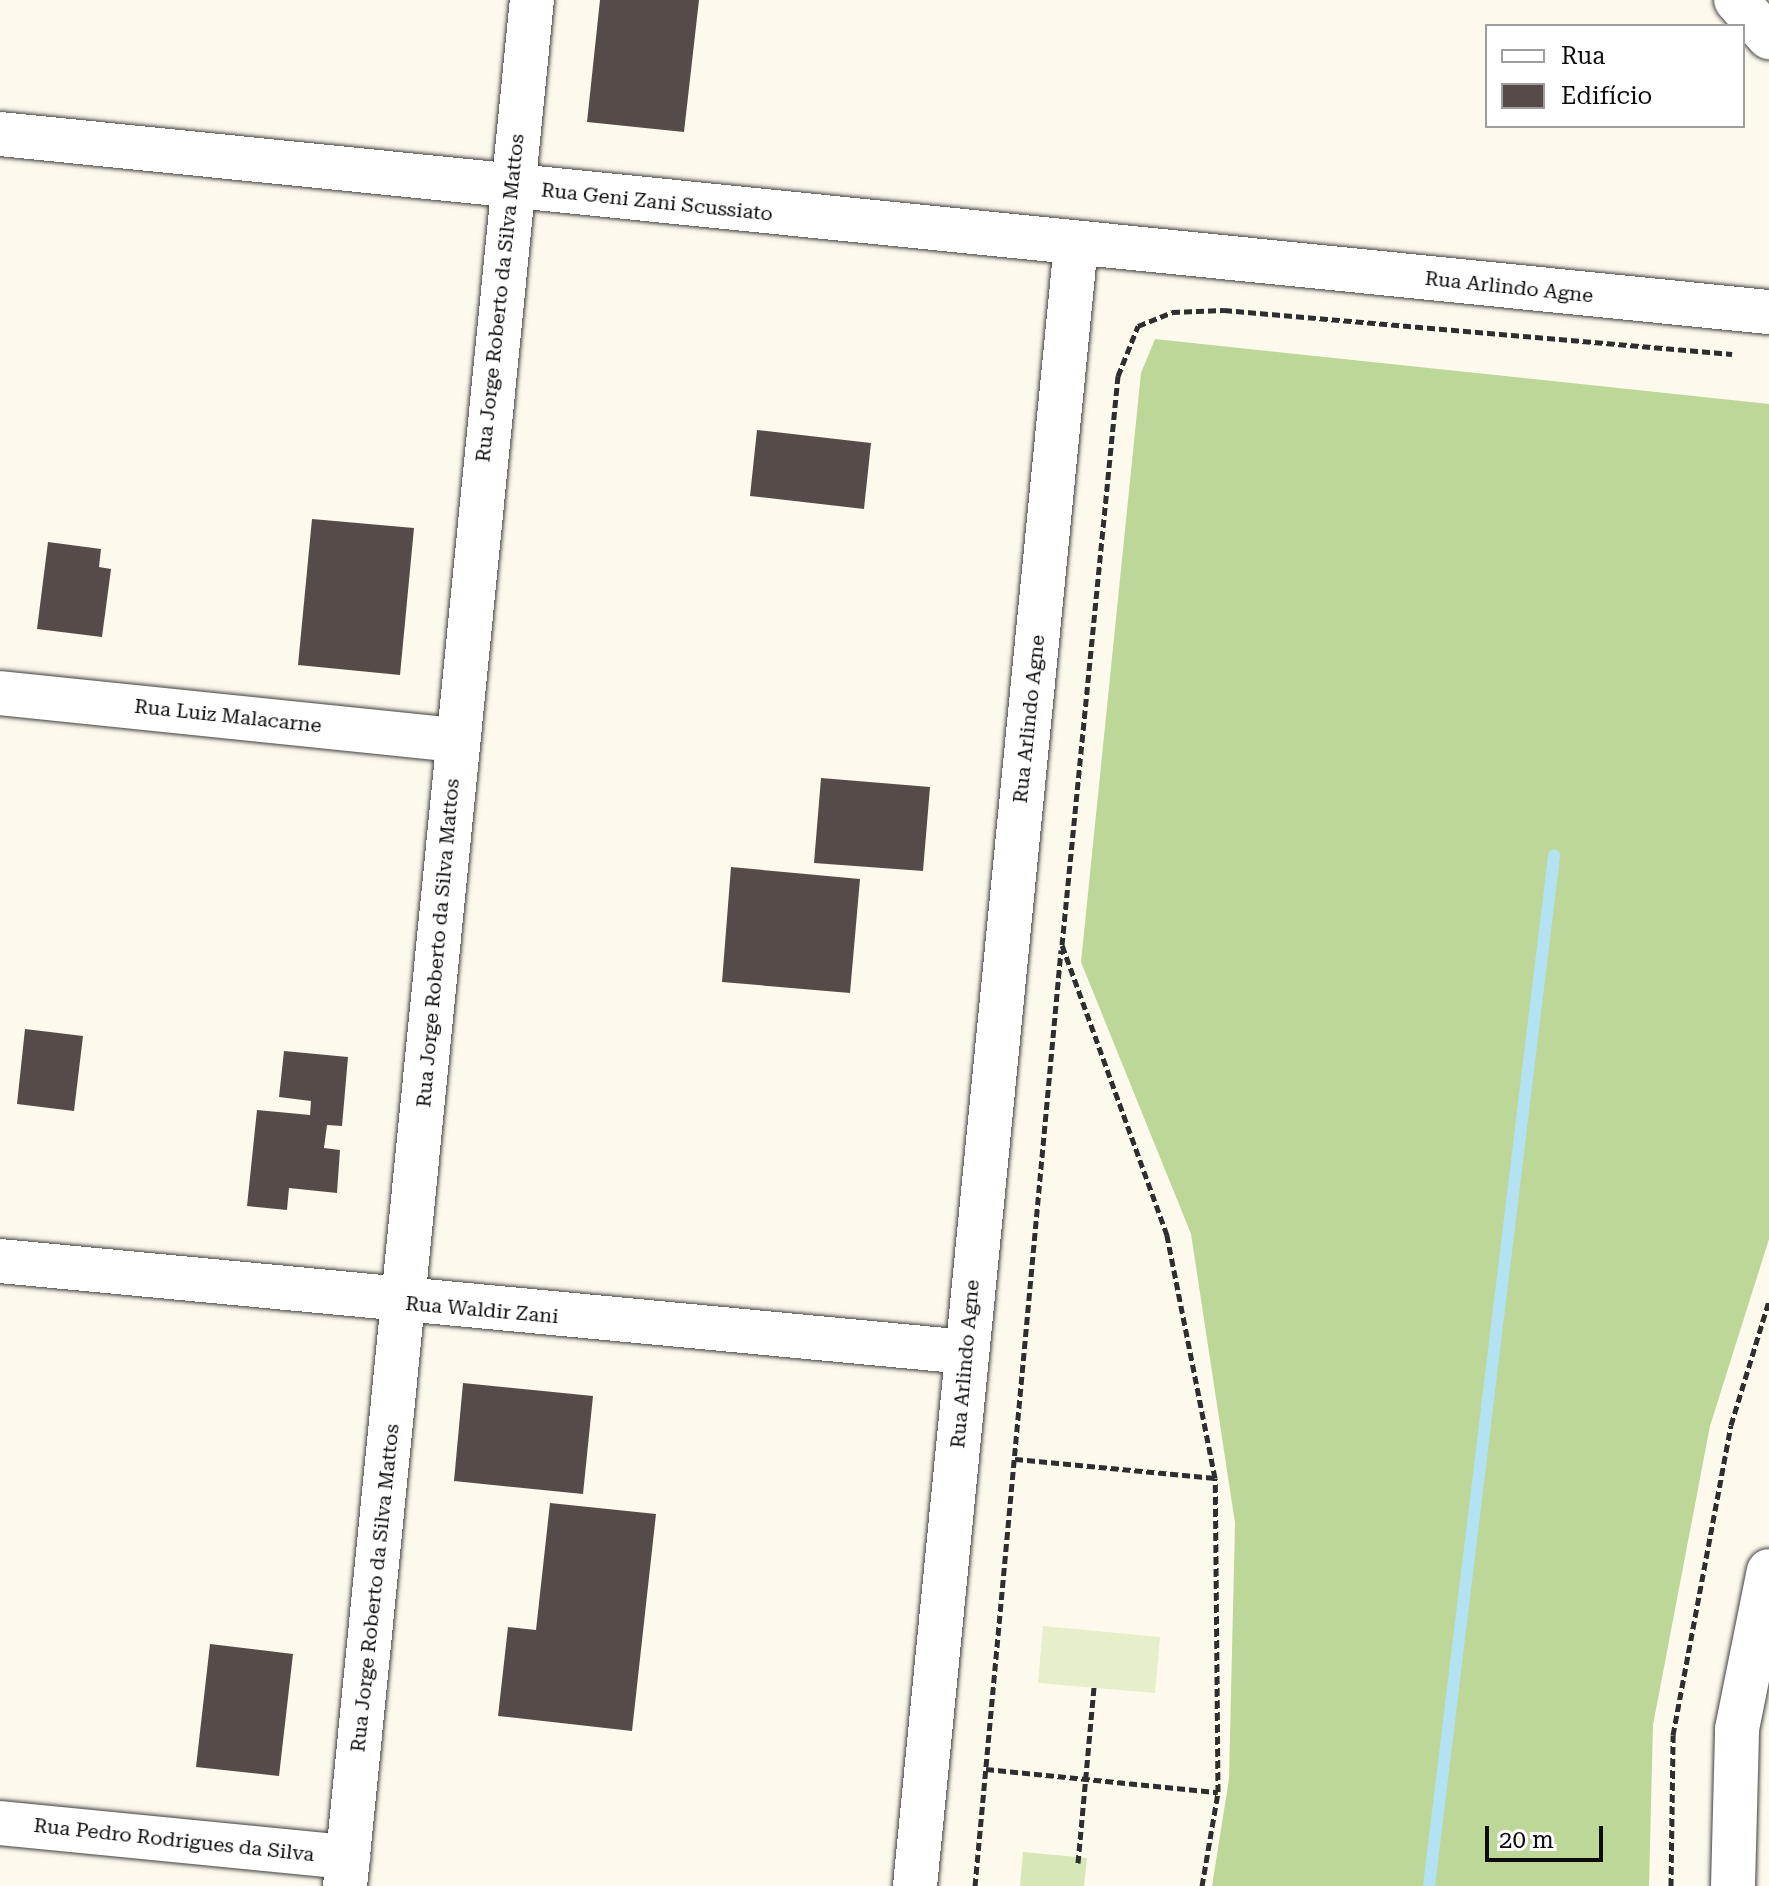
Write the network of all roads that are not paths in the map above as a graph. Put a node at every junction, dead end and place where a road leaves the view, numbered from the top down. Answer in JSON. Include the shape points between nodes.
{"nodes":[{"id":1,"x":532,"y":0,"type":"edge"},
{"id":2,"x":1736,"y":0,"type":"edge"},
{"id":3,"x":1769,"y":37,"type":"edge"},
{"id":4,"x":0,"y":134,"type":"edge"},
{"id":5,"x":510,"y":187,"type":"junction"},
{"id":6,"x":1076,"y":245,"type":"junction"},
{"id":7,"x":1769,"y":312,"type":"edge"},
{"id":8,"x":0,"y":693,"type":"edge"},
{"id":9,"x":457,"y":740,"type":"junction"},
{"id":10,"x":0,"y":1261,"type":"edge"},
{"id":11,"x":403,"y":1303,"type":"junction"},
{"id":12,"x":966,"y":1352,"type":"junction"},
{"id":13,"x":1769,"y":1571,"type":"edge"},
{"id":14,"x":0,"y":1823,"type":"edge"},
{"id":15,"x":347,"y":1872,"type":"edge"},
{"id":16,"x":915,"y":1886,"type":"edge"},
{"id":17,"x":1733,"y":1886,"type":"edge"}],
"edges":[{"from":1,"to":5,"type":"street","name":"Rua Jorge Roberto da Silva Mattos"},
{"from":2,"to":3,"type":"street"},
{"from":4,"to":5,"type":"street","name":"Rua Geni Zani Scussiato"},
{"from":5,"to":6,"type":"street","name":"Rua Geni Zani Scussiato"},
{"from":5,"to":9,"type":"street","name":"Rua Jorge Roberto da Silva Mattos"},
{"from":6,"to":7,"type":"street","name":"Rua Arlindo Agne"},
{"from":6,"to":12,"type":"street","name":"Rua Arlindo Agne"},
{"from":8,"to":9,"type":"street","name":"Rua Luiz Malacarne"},
{"from":9,"to":11,"type":"street","name":"Rua Jorge Roberto da Silva Mattos"},
{"from":10,"to":11,"type":"street","name":"Rua Waldir Zani"},
{"from":11,"to":12,"type":"street","name":"Rua Waldir Zani"},
{"from":11,"to":15,"type":"street","name":"Rua Jorge Roberto da Silva Mattos"},
{"from":12,"to":16,"type":"street","name":"Rua Arlindo Agne"},
{"from":13,"to":17,"type":"street","via":[[1737,1729]]},
{"from":14,"to":15,"type":"street","name":"Rua Pedro Rodrigues da Silva"}]}
